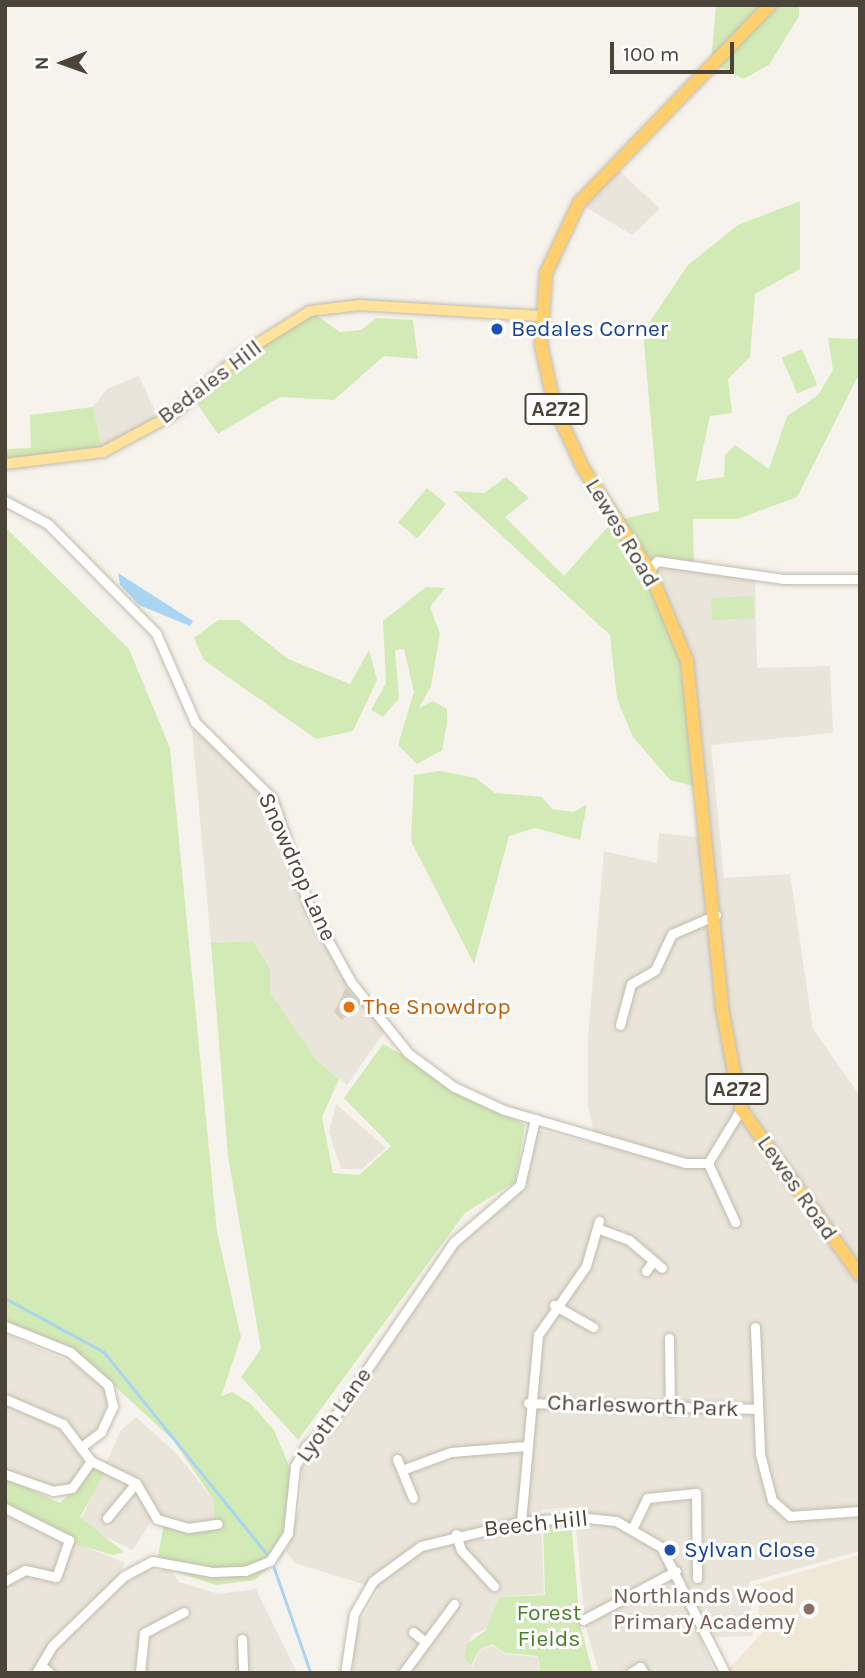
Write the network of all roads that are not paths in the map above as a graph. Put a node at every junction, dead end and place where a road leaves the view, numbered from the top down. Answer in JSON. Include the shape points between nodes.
{"nodes":[{"id":1,"x":770,"y":5,"type":"edge"},
{"id":2,"x":539,"y":316,"type":"junction"},
{"id":3,"x":5,"y":464,"type":"edge"},
{"id":4,"x":5,"y":501,"type":"edge"},
{"id":5,"x":649,"y":570,"type":"junction"},
{"id":6,"x":860,"y":579,"type":"edge"},
{"id":7,"x":716,"y":915,"type":"junction"},
{"id":8,"x":620,"y":1026,"type":"dead end"},
{"id":9,"x":741,"y":1109,"type":"junction"},
{"id":10,"x":536,"y":1119,"type":"junction"},
{"id":11,"x":708,"y":1163,"type":"junction"},
{"id":12,"x":735,"y":1222,"type":"dead end"},
{"id":13,"x":653,"y":1261,"type":"junction"},
{"id":14,"x":662,"y":1269,"type":"dead end"},
{"id":15,"x":646,"y":1271,"type":"dead end"},
{"id":16,"x":860,"y":1275,"type":"edge"},
{"id":17,"x":554,"y":1305,"type":"junction"},
{"id":18,"x":5,"y":1326,"type":"edge"},
{"id":19,"x":755,"y":1326,"type":"dead end"},
{"id":20,"x":587,"y":1327,"type":"dead end"},
{"id":21,"x":669,"y":1338,"type":"dead end"},
{"id":22,"x":5,"y":1399,"type":"edge"},
{"id":23,"x":528,"y":1403,"type":"junction"},
{"id":24,"x":757,"y":1409,"type":"junction"},
{"id":25,"x":670,"y":1411,"type":"junction"},
{"id":26,"x":526,"y":1446,"type":"junction"},
{"id":27,"x":81,"y":1447,"type":"junction"},
{"id":28,"x":397,"y":1459,"type":"dead end"},
{"id":29,"x":91,"y":1461,"type":"junction"},
{"id":30,"x":402,"y":1470,"type":"junction"},
{"id":31,"x":5,"y":1475,"type":"edge"},
{"id":32,"x":136,"y":1483,"type":"junction"},
{"id":33,"x":413,"y":1498,"type":"dead end"},
{"id":34,"x":5,"y":1508,"type":"edge"},
{"id":35,"x":860,"y":1511,"type":"edge"},
{"id":36,"x":107,"y":1518,"type":"dead end"},
{"id":37,"x":521,"y":1522,"type":"junction"},
{"id":38,"x":218,"y":1524,"type":"dead end"},
{"id":39,"x":633,"y":1527,"type":"junction"},
{"id":40,"x":456,"y":1534,"type":"junction"},
{"id":41,"x":676,"y":1571,"type":"junction"},
{"id":42,"x":696,"y":1578,"type":"dead end"},
{"id":43,"x":5,"y":1581,"type":"edge"},
{"id":44,"x":494,"y":1586,"type":"dead end"},
{"id":45,"x":454,"y":1604,"type":"dead end"},
{"id":46,"x":184,"y":1612,"type":"dead end"},
{"id":47,"x":583,"y":1620,"type":"dead end"},
{"id":48,"x":413,"y":1632,"type":"dead end"},
{"id":49,"x":242,"y":1639,"type":"dead end"},
{"id":50,"x":424,"y":1641,"type":"junction"},
{"id":51,"x":39,"y":1669,"type":"edge"},
{"id":52,"x":50,"y":1673,"type":"edge"},
{"id":53,"x":140,"y":1673,"type":"edge"},
{"id":54,"x":243,"y":1673,"type":"edge"},
{"id":55,"x":345,"y":1673,"type":"edge"},
{"id":56,"x":403,"y":1673,"type":"edge"},
{"id":57,"x":630,"y":1673,"type":"edge"},
{"id":58,"x":644,"y":1673,"type":"edge"},
{"id":59,"x":725,"y":1673,"type":"edge"}],
"edges":[{"from":1,"to":2,"type":"highway","name":"Lewes Road","number":"A272","via":[[583,197],[546,273]]},
{"from":2,"to":3,"type":"main road","name":"Bedales Hill","via":[[360,305],[310,311],[243,353],[172,415],[103,452]]},
{"from":2,"to":5,"type":"highway","name":"Lewes Road","number":"A272","via":[[544,371],[555,408],[613,521]]},
{"from":4,"to":10,"type":"street","name":"Snowdrop Lane","via":[[48,524],[156,633],[195,722],[272,799],[309,905],[385,1031],[454,1087]]},
{"from":5,"to":6,"type":"street","via":[[657,561],[783,579]]},
{"from":5,"to":7,"type":"highway","name":"Lewes Road","number":"A272","via":[[687,661]]},
{"from":7,"to":8,"type":"street","via":[[671,934],[656,970],[631,984]]},
{"from":7,"to":9,"type":"highway","name":"Lewes Road","number":"A272","via":[[722,1008]]},
{"from":9,"to":11,"type":"street"},
{"from":9,"to":16,"type":"highway","name":"Lewes Road","number":"A272"},
{"from":10,"to":11,"type":"street","name":"Snowdrop Lane","via":[[685,1163]]},
{"from":10,"to":51,"type":"street","name":"Lyoth Lane","via":[[520,1185],[479,1214],[454,1242],[329,1425],[306,1446],[295,1466],[288,1533],[270,1561],[245,1572],[212,1572],[152,1561],[124,1576],[52,1646]]},
{"from":11,"to":12,"type":"street"},
{"from":13,"to":14,"type":"street"},
{"from":13,"to":15,"type":"street"},
{"from":13,"to":17,"type":"street","via":[[629,1240],[600,1225],[586,1266]]},
{"from":17,"to":20,"type":"street"},
{"from":17,"to":23,"type":"street","via":[[538,1335]]},
{"from":18,"to":27,"type":"street","via":[[70,1352],[108,1385],[113,1406],[101,1432]]},
{"from":19,"to":24,"type":"street","via":[[760,1338]]},
{"from":21,"to":25,"type":"street"},
{"from":22,"to":27,"type":"street","via":[[63,1424]]},
{"from":23,"to":25,"type":"street","name":"Charlesworth Park"},
{"from":23,"to":26,"type":"street"},
{"from":24,"to":25,"type":"street","name":"Charlesworth Park"},
{"from":24,"to":35,"type":"street","via":[[760,1454],[772,1500],[790,1516]]},
{"from":26,"to":30,"type":"street","via":[[451,1452]]},
{"from":26,"to":37,"type":"street"},
{"from":27,"to":29,"type":"street"},
{"from":28,"to":30,"type":"street"},
{"from":29,"to":31,"type":"street","via":[[72,1489],[53,1491]]},
{"from":29,"to":32,"type":"street"},
{"from":30,"to":33,"type":"street"},
{"from":32,"to":36,"type":"street"},
{"from":32,"to":38,"type":"street","via":[[157,1519],[188,1528]]},
{"from":34,"to":43,"type":"street","via":[[69,1541],[56,1577],[25,1570]]},
{"from":37,"to":39,"type":"street","name":"Beech Hill","via":[[605,1518]]},
{"from":37,"to":40,"type":"street","name":"Beech Hill"},
{"from":39,"to":41,"type":"street","name":"Beech Hill","via":[[661,1548]]},
{"from":39,"to":42,"type":"street","via":[[648,1498],[696,1493]]},
{"from":40,"to":44,"type":"street","via":[[461,1550]]},
{"from":40,"to":55,"type":"street","name":"Beech Hill","via":[[421,1546],[373,1581],[354,1614]]},
{"from":41,"to":47,"type":"street","via":[[595,1607]]},
{"from":41,"to":59,"type":"street","name":"Beech Hill"},
{"from":45,"to":50,"type":"street"},
{"from":46,"to":53,"type":"street","via":[[141,1631]]},
{"from":48,"to":50,"type":"street"},
{"from":49,"to":54,"type":"street"},
{"from":50,"to":56,"type":"street"},
{"from":51,"to":52,"type":"street"},
{"from":57,"to":58,"type":"street","via":[[640,1667]]}]}
